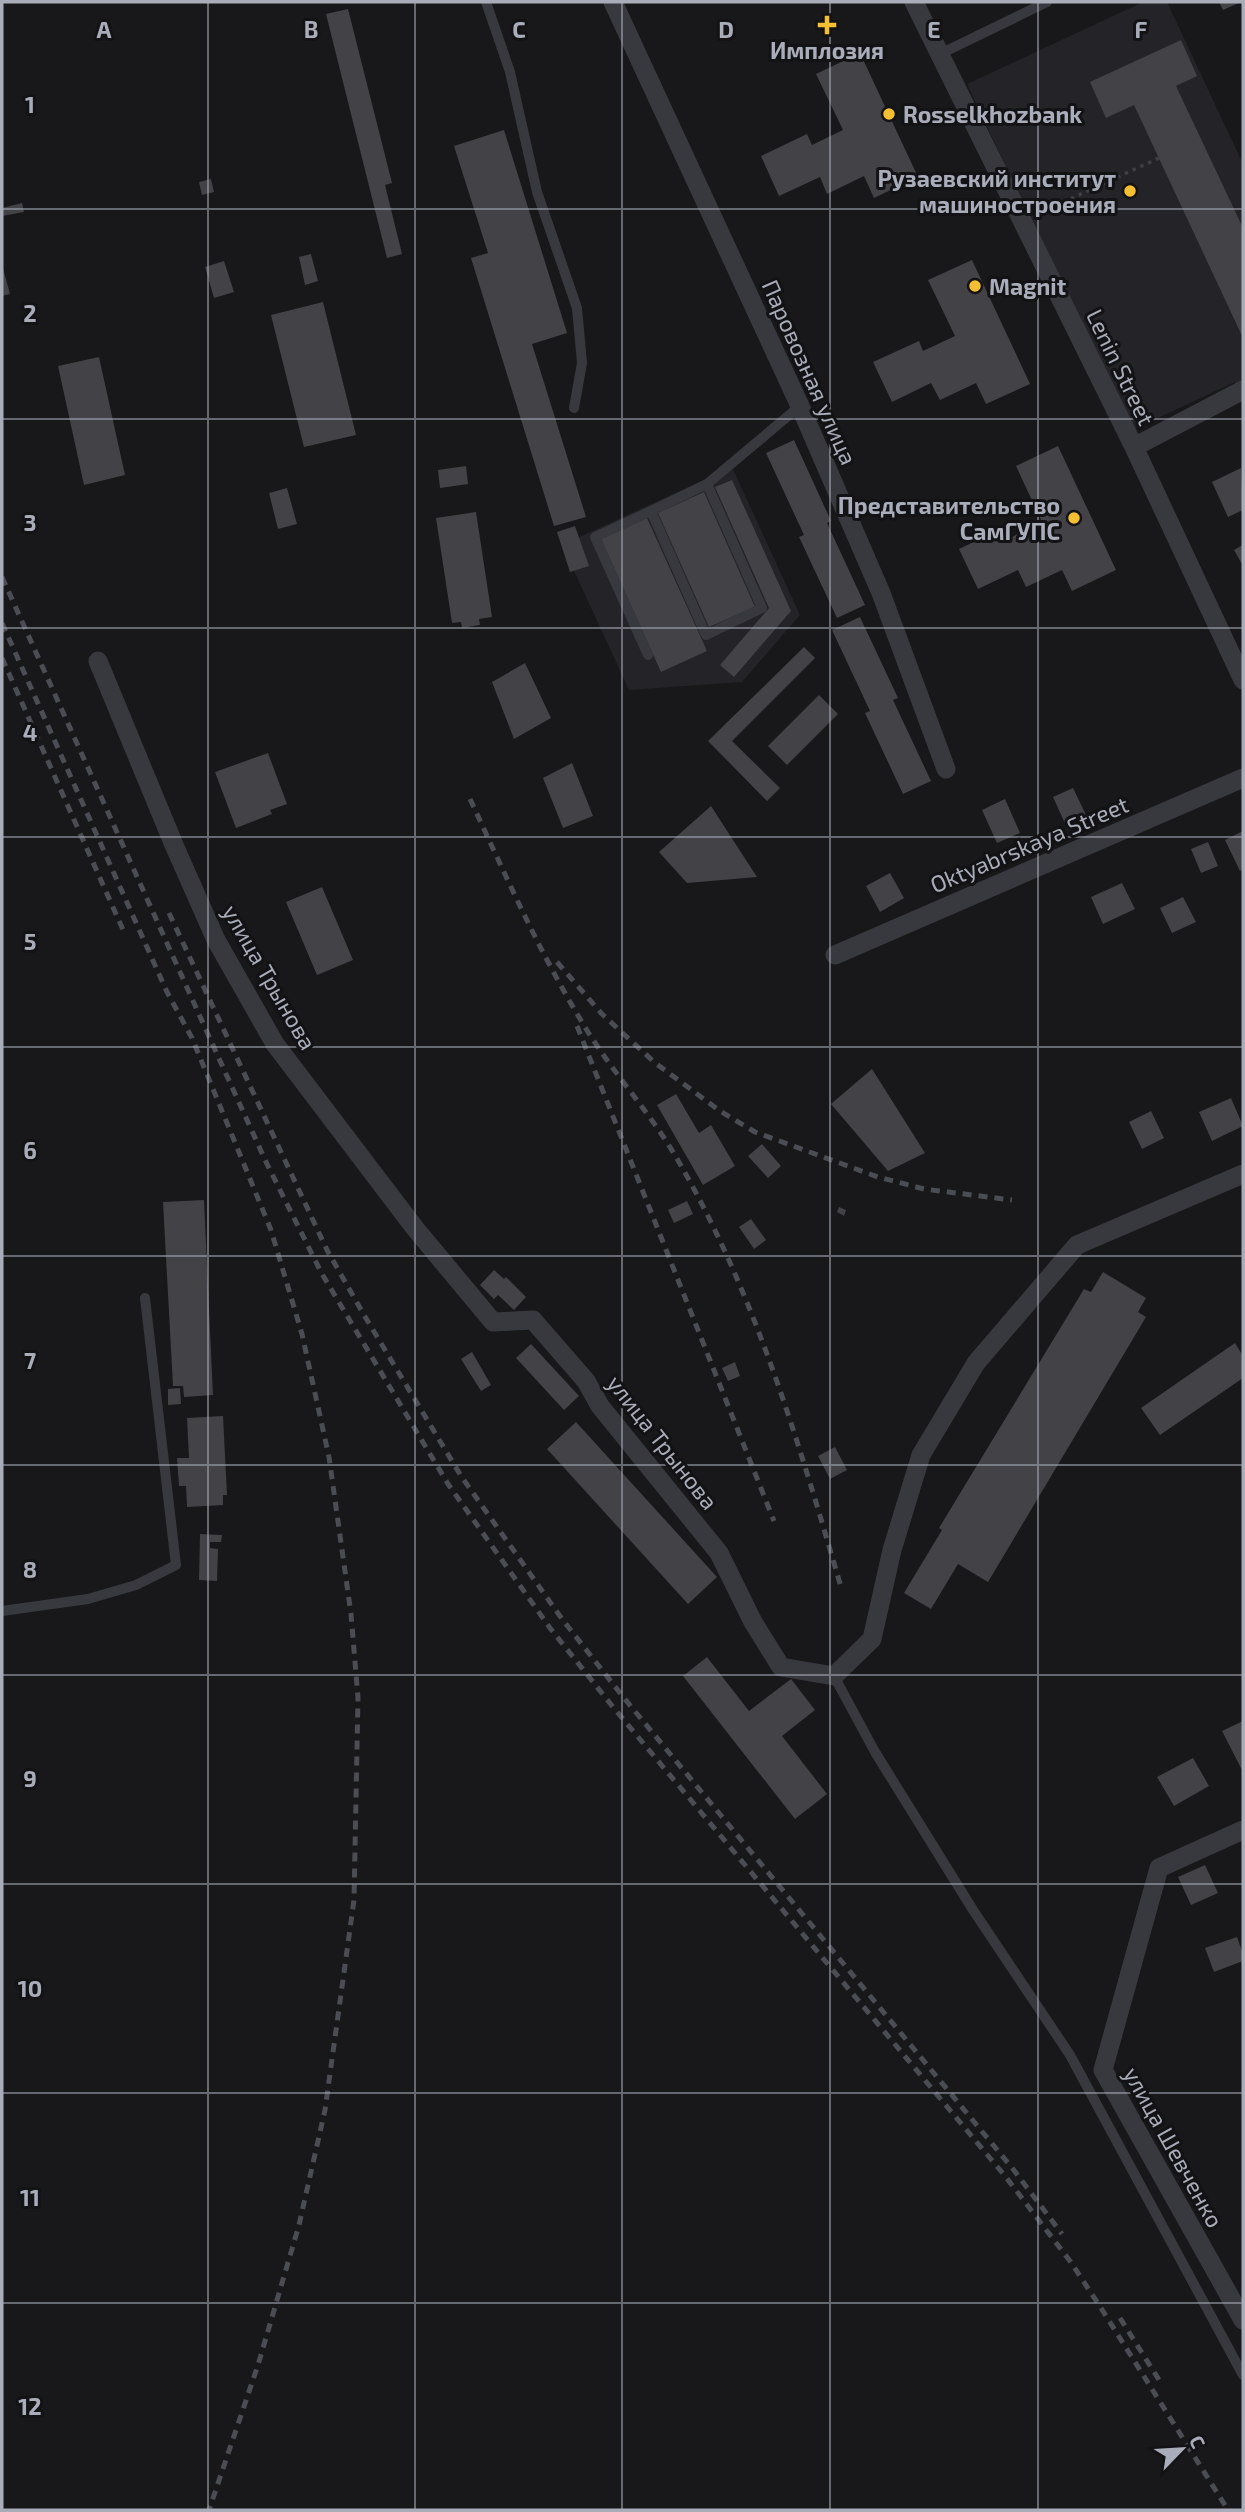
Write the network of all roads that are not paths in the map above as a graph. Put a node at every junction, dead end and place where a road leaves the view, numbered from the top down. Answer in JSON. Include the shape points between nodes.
{"nodes":[{"id":1,"x":486,"y":2,"type":"edge"},
{"id":2,"x":613,"y":2,"type":"edge"},
{"id":3,"x":914,"y":2,"type":"edge"},
{"id":4,"x":1047,"y":2,"type":"edge"},
{"id":5,"x":940,"y":54,"type":"junction"},
{"id":6,"x":1243,"y":390,"type":"edge"},
{"id":7,"x":800,"y":406,"type":"junction"},
{"id":8,"x":573,"y":408,"type":"dead end"},
{"id":9,"x":1134,"y":447,"type":"junction"},
{"id":10,"x":707,"y":484,"type":"junction"},
{"id":11,"x":651,"y":511,"type":"junction"},
{"id":12,"x":648,"y":655,"type":"dead end"},
{"id":13,"x":98,"y":661,"type":"dead end"},
{"id":14,"x":1243,"y":680,"type":"edge"},
{"id":15,"x":946,"y":769,"type":"dead end"},
{"id":16,"x":1243,"y":779,"type":"edge"},
{"id":17,"x":835,"y":955,"type":"dead end"},
{"id":18,"x":1243,"y":1174,"type":"edge"},
{"id":19,"x":145,"y":1298,"type":"dead end"},
{"id":20,"x":2,"y":1611,"type":"edge"},
{"id":21,"x":834,"y":1676,"type":"junction"},
{"id":22,"x":1243,"y":1830,"type":"edge"},
{"id":23,"x":1242,"y":2316,"type":"edge"},
{"id":24,"x":1243,"y":2375,"type":"edge"}],
"edges":[{"from":1,"to":8,"type":"lane","via":[[510,72],[537,192],[577,309],[582,363]]},
{"from":2,"to":7,"type":"street","name":"Паровозная улица"},
{"from":3,"to":5,"type":"street","name":"Lenin Street"},
{"from":4,"to":5,"type":"lane"},
{"from":5,"to":9,"type":"street","name":"Lenin Street"},
{"from":6,"to":9,"type":"street"},
{"from":7,"to":10,"type":"lane"},
{"from":7,"to":15,"type":"street","name":"Паровозная улица","via":[[881,593]]},
{"from":9,"to":14,"type":"street","name":"Lenin Street"},
{"from":10,"to":11,"type":"lane"},
{"from":10,"to":11,"type":"lane","via":[[762,608],[706,635]]},
{"from":11,"to":12,"type":"lane","via":[[595,537]]},
{"from":13,"to":21,"type":"street","name":"улица Трынова","via":[[216,940],[275,1044],[414,1227],[493,1322],[533,1320],[586,1381],[600,1406],[719,1553],[781,1667]]},
{"from":16,"to":17,"type":"street","name":"Oktyabrskaya Street"},
{"from":18,"to":21,"type":"street","via":[[1077,1245],[976,1363],[921,1455],[892,1550],[872,1639]]},
{"from":19,"to":20,"type":"lane","via":[[176,1565],[136,1585],[89,1599]]},
{"from":21,"to":24,"type":"lane","via":[[875,1752],[973,1910],[1070,2055]]},
{"from":22,"to":23,"type":"street","name":"улица Шевченко","via":[[1159,1868],[1103,2070]]}]}
